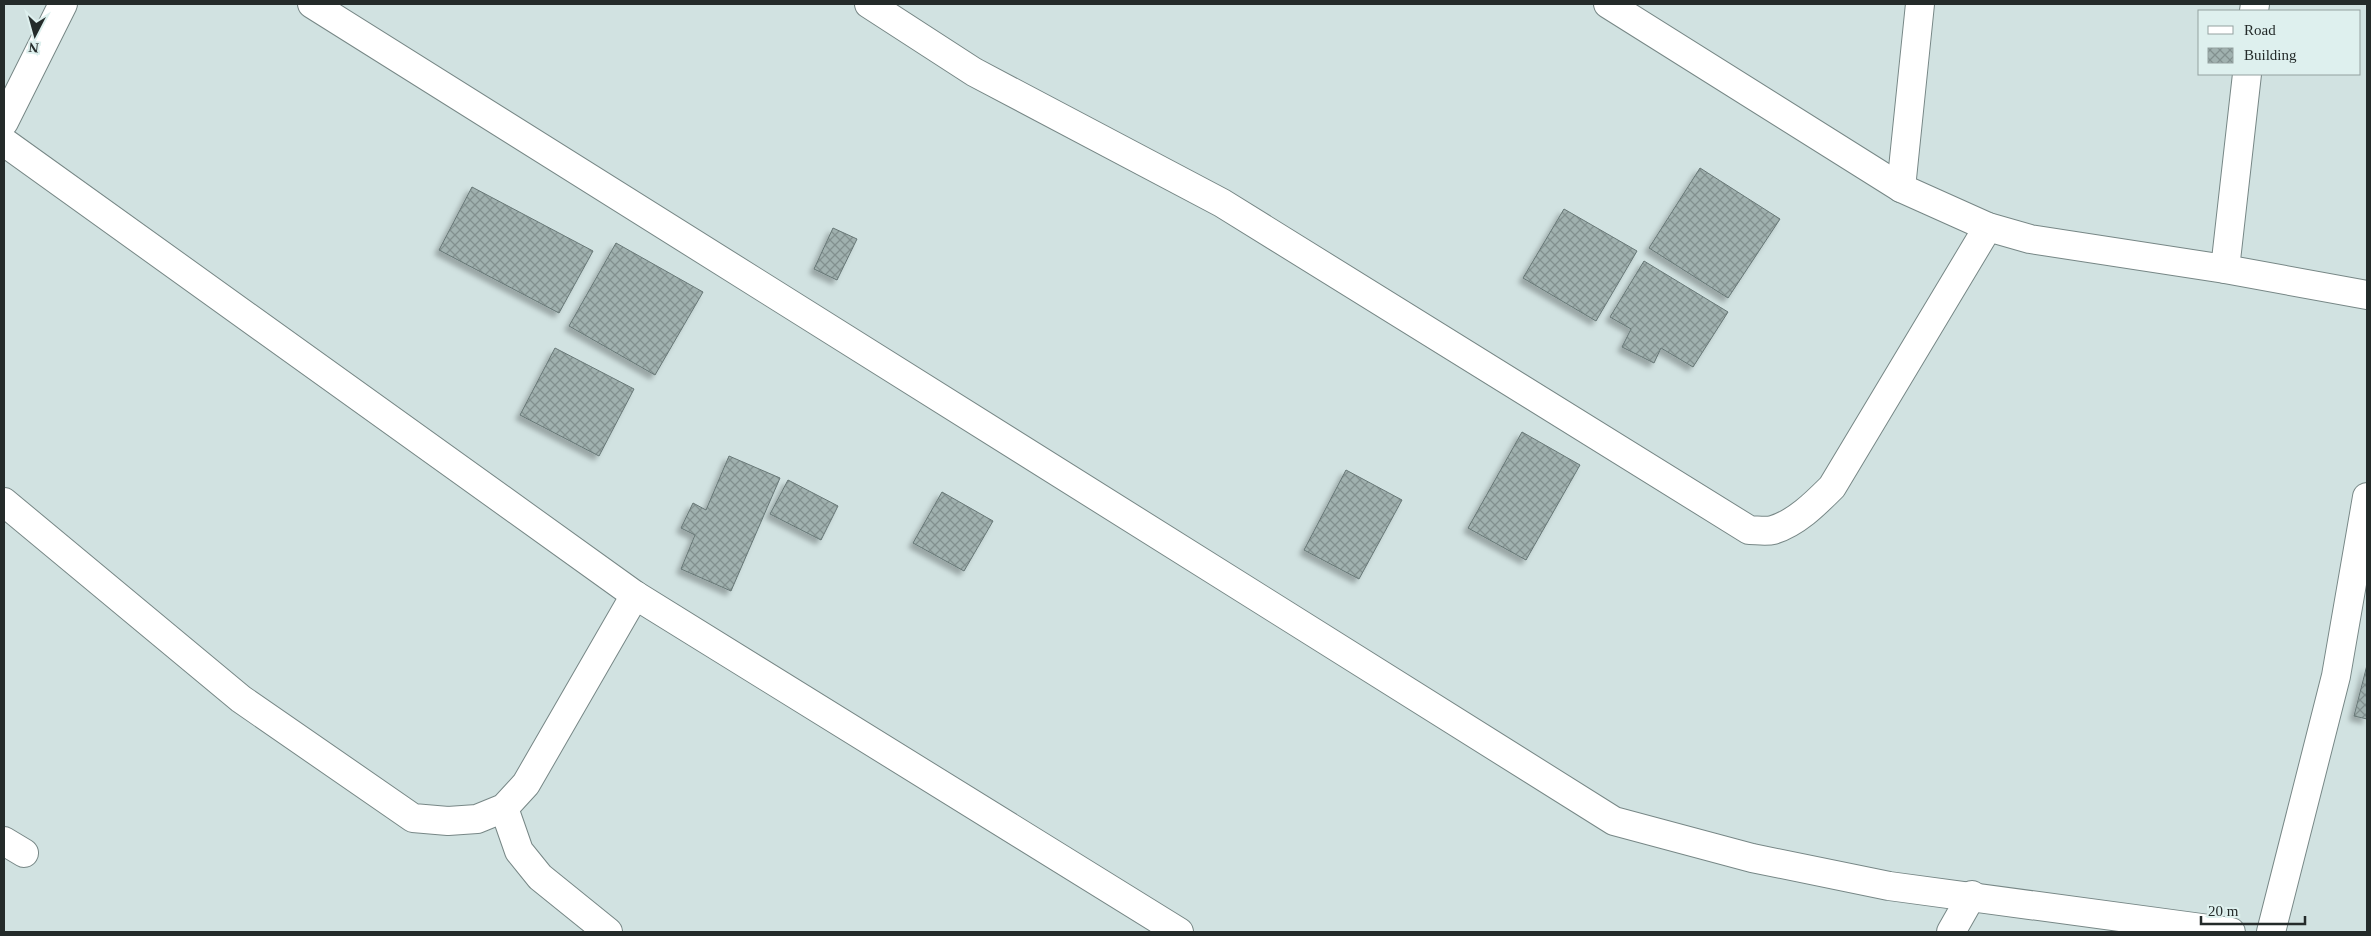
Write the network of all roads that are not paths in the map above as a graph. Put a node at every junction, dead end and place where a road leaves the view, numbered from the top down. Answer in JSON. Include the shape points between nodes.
{"nodes":[{"id":1,"x":63,"y":4,"type":"edge"},
{"id":2,"x":312,"y":4,"type":"edge"},
{"id":3,"x":870,"y":4,"type":"edge"},
{"id":4,"x":1608,"y":4,"type":"edge"},
{"id":5,"x":1920,"y":4,"type":"edge"},
{"id":6,"x":899,"y":12,"type":"edge"},
{"id":7,"x":2247,"y":75,"type":"edge"},
{"id":8,"x":4,"y":122,"type":"edge"},
{"id":9,"x":4,"y":142,"type":"edge"},
{"id":10,"x":1901,"y":188,"type":"junction"},
{"id":11,"x":1988,"y":227,"type":"junction"},
{"id":12,"x":2225,"y":269,"type":"junction"},
{"id":13,"x":2367,"y":295,"type":"edge"},
{"id":14,"x":2367,"y":497,"type":"edge"},
{"id":15,"x":4,"y":502,"type":"edge"},
{"id":16,"x":634,"y":595,"type":"junction"},
{"id":17,"x":504,"y":808,"type":"junction"},
{"id":18,"x":1972,"y":895,"type":"junction"},
{"id":19,"x":608,"y":932,"type":"edge"},
{"id":20,"x":1178,"y":932,"type":"edge"},
{"id":21,"x":1951,"y":932,"type":"edge"},
{"id":22,"x":2231,"y":932,"type":"edge"},
{"id":23,"x":2271,"y":932,"type":"edge"}],
"edges":[{"from":1,"to":8,"type":"street"},
{"from":2,"to":18,"type":"street","via":[[1614,821],[1752,858],[1889,886]]},
{"from":3,"to":6,"type":"street"},
{"from":4,"to":10,"type":"street"},
{"from":5,"to":10,"type":"street"},
{"from":6,"to":11,"type":"street","via":[[974,72],[1222,203],[1749,530],[1771,531],[1793,521],[1832,487]]},
{"from":7,"to":12,"type":"street"},
{"from":9,"to":16,"type":"street"},
{"from":10,"to":11,"type":"street"},
{"from":11,"to":12,"type":"street","via":[[2030,239]]},
{"from":12,"to":13,"type":"street"},
{"from":14,"to":23,"type":"street","via":[[2336,676]]},
{"from":15,"to":17,"type":"street","via":[[241,698],[413,818],[477,819]]},
{"from":16,"to":17,"type":"street","via":[[526,784]]},
{"from":16,"to":20,"type":"street"},
{"from":17,"to":19,"type":"street","via":[[518,851],[540,877]]},
{"from":18,"to":21,"type":"street"},
{"from":18,"to":22,"type":"street"}]}
